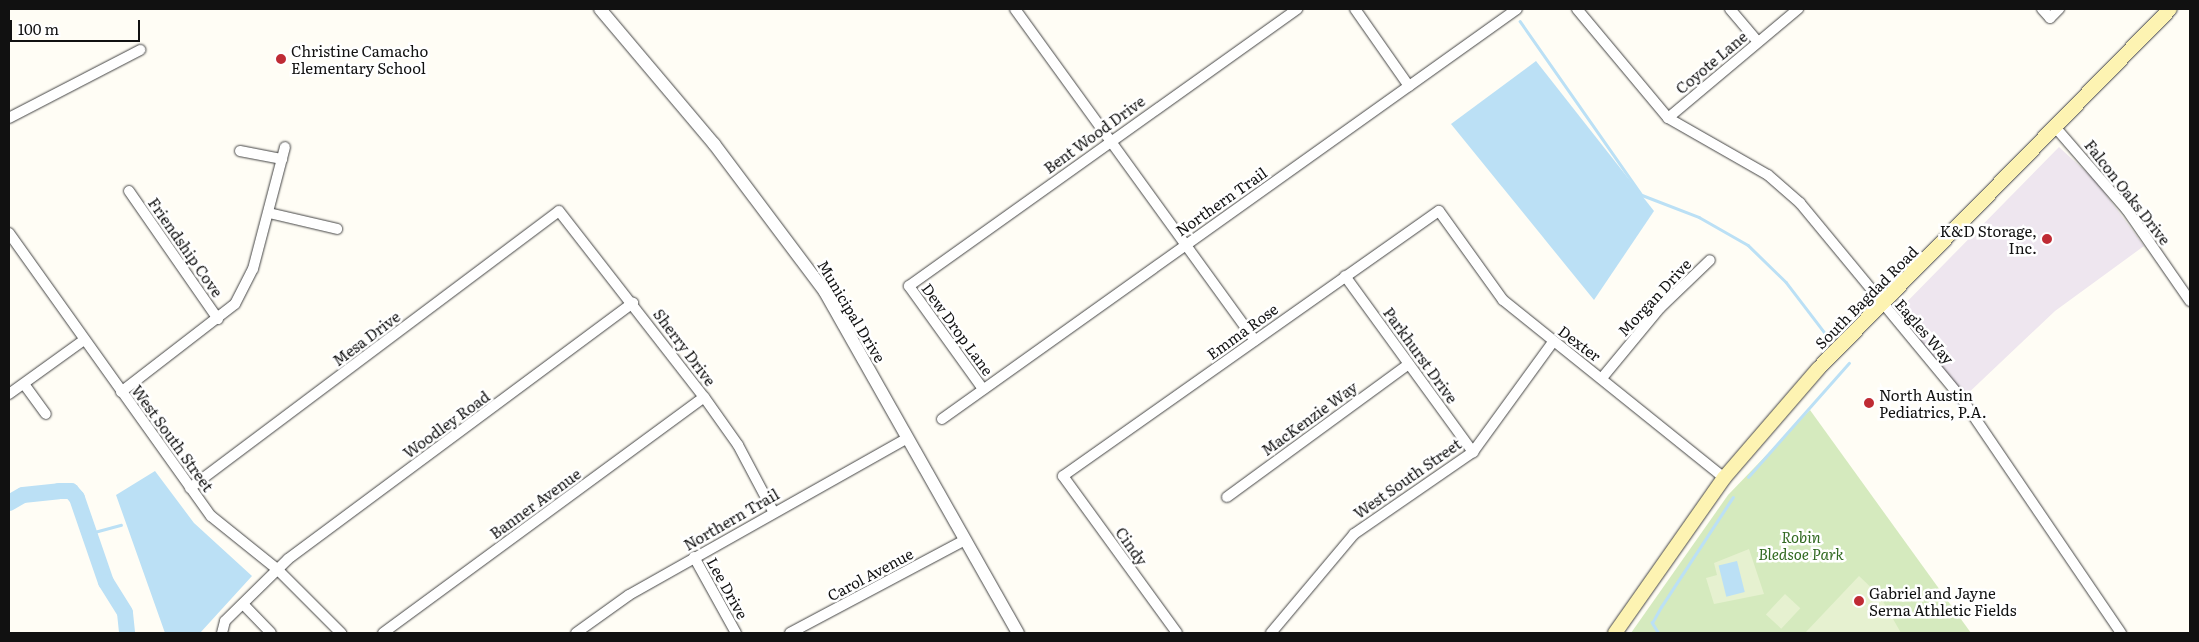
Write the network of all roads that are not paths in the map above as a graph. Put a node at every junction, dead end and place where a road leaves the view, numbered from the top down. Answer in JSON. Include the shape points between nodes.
{"nodes":[{"id":1,"x":600,"y":9,"type":"edge"},
{"id":2,"x":1015,"y":9,"type":"edge"},
{"id":3,"x":1297,"y":9,"type":"edge"},
{"id":4,"x":1355,"y":9,"type":"edge"},
{"id":5,"x":1518,"y":9,"type":"edge"},
{"id":6,"x":1577,"y":9,"type":"edge"},
{"id":7,"x":1730,"y":9,"type":"edge"},
{"id":8,"x":1798,"y":9,"type":"edge"},
{"id":9,"x":2042,"y":9,"type":"edge"},
{"id":10,"x":2059,"y":9,"type":"edge"},
{"id":11,"x":2170,"y":9,"type":"edge"},
{"id":12,"x":1758,"y":42,"type":"junction"},
{"id":13,"x":140,"y":50,"type":"dead end"},
{"id":14,"x":1409,"y":86,"type":"junction"},
{"id":15,"x":9,"y":118,"type":"edge"},
{"id":16,"x":1668,"y":118,"type":"junction"},
{"id":17,"x":2056,"y":128,"type":"junction"},
{"id":18,"x":1111,"y":140,"type":"junction"},
{"id":19,"x":285,"y":147,"type":"dead end"},
{"id":20,"x":240,"y":151,"type":"dead end"},
{"id":21,"x":282,"y":159,"type":"junction"},
{"id":22,"x":129,"y":191,"type":"dead end"},
{"id":23,"x":559,"y":210,"type":"joint"},
{"id":24,"x":1439,"y":211,"type":"joint"},
{"id":25,"x":269,"y":213,"type":"junction"},
{"id":26,"x":337,"y":229,"type":"dead end"},
{"id":27,"x":9,"y":233,"type":"edge"},
{"id":28,"x":1185,"y":245,"type":"junction"},
{"id":29,"x":1710,"y":260,"type":"dead end"},
{"id":30,"x":1345,"y":276,"type":"junction"},
{"id":31,"x":909,"y":286,"type":"joint"},
{"id":32,"x":2190,"y":301,"type":"edge"},
{"id":33,"x":633,"y":304,"type":"junction"},
{"id":34,"x":1884,"y":306,"type":"junction"},
{"id":35,"x":218,"y":320,"type":"junction"},
{"id":36,"x":84,"y":340,"type":"junction"},
{"id":37,"x":1255,"y":340,"type":"junction"},
{"id":38,"x":1553,"y":342,"type":"junction"},
{"id":39,"x":1409,"y":364,"type":"junction"},
{"id":40,"x":1602,"y":378,"type":"junction"},
{"id":41,"x":24,"y":384,"type":"junction"},
{"id":42,"x":984,"y":389,"type":"junction"},
{"id":43,"x":121,"y":392,"type":"junction"},
{"id":44,"x":9,"y":394,"type":"edge"},
{"id":45,"x":704,"y":397,"type":"junction"},
{"id":46,"x":46,"y":414,"type":"dead end"},
{"id":47,"x":942,"y":419,"type":"dead end"},
{"id":48,"x":906,"y":439,"type":"junction"},
{"id":49,"x":1473,"y":452,"type":"junction"},
{"id":50,"x":1063,"y":476,"type":"joint"},
{"id":51,"x":1724,"y":478,"type":"junction"},
{"id":52,"x":190,"y":488,"type":"junction"},
{"id":53,"x":1227,"y":497,"type":"dead end"},
{"id":54,"x":773,"y":511,"type":"junction"},
{"id":55,"x":963,"y":541,"type":"junction"},
{"id":56,"x":694,"y":557,"type":"junction"},
{"id":57,"x":277,"y":569,"type":"junction"},
{"id":58,"x":243,"y":604,"type":"junction"},
{"id":59,"x":222,"y":633,"type":"edge"},
{"id":60,"x":271,"y":633,"type":"edge"},
{"id":61,"x":342,"y":633,"type":"edge"},
{"id":62,"x":383,"y":633,"type":"edge"},
{"id":63,"x":576,"y":633,"type":"edge"},
{"id":64,"x":736,"y":633,"type":"edge"},
{"id":65,"x":790,"y":633,"type":"edge"},
{"id":66,"x":1018,"y":633,"type":"edge"},
{"id":67,"x":1177,"y":633,"type":"edge"},
{"id":68,"x":1271,"y":633,"type":"edge"},
{"id":69,"x":1615,"y":633,"type":"edge"},
{"id":70,"x":2121,"y":633,"type":"edge"}],
"edges":[{"from":1,"to":48,"type":"street","name":"Municipal Drive","via":[[714,144],[814,275]]},
{"from":2,"to":18,"type":"street"},
{"from":3,"to":18,"type":"street","name":"Bent Wood Drive"},
{"from":4,"to":14,"type":"street"},
{"from":5,"to":14,"type":"street","name":"Northern Trail"},
{"from":6,"to":16,"type":"street","name":"Eagles Way"},
{"from":7,"to":12,"type":"street"},
{"from":8,"to":12,"type":"street","name":"Coyote Lane"},
{"from":9,"to":10,"type":"street","via":[[2050,18]]},
{"from":11,"to":17,"type":"main road","name":"South Bagdad Road"},
{"from":12,"to":16,"type":"street","name":"Coyote Lane"},
{"from":13,"to":15,"type":"street"},
{"from":14,"to":28,"type":"street","name":"Northern Trail"},
{"from":16,"to":34,"type":"street","name":"Eagles Way","via":[[1785,188]]},
{"from":17,"to":32,"type":"street","name":"Falcon Oaks Drive","via":[[2126,210]]},
{"from":17,"to":34,"type":"main road","name":"South Bagdad Road"},
{"from":18,"to":28,"type":"street"},
{"from":18,"to":31,"type":"street","name":"Bent Wood Drive"},
{"from":19,"to":21,"type":"street"},
{"from":20,"to":21,"type":"street"},
{"from":21,"to":25,"type":"street"},
{"from":22,"to":35,"type":"street","name":"Friendship Cove"},
{"from":23,"to":33,"type":"street","name":"Sherry Drive"},
{"from":23,"to":52,"type":"street","name":"Mesa Drive"},
{"from":24,"to":30,"type":"street","name":"Emma Rose"},
{"from":24,"to":38,"type":"street","name":"Dexter","via":[[1503,300]]},
{"from":25,"to":26,"type":"street"},
{"from":25,"to":35,"type":"street","via":[[254,269],[234,304]]},
{"from":27,"to":36,"type":"street","name":"West South Street"},
{"from":28,"to":37,"type":"street"},
{"from":28,"to":42,"type":"street","name":"Northern Trail"},
{"from":29,"to":40,"type":"street","name":"Morgan Drive","via":[[1660,308]]},
{"from":30,"to":37,"type":"street","name":"Emma Rose"},
{"from":30,"to":39,"type":"street","name":"Parkhurst Drive"},
{"from":31,"to":42,"type":"street","name":"Dew Drop Lane"},
{"from":33,"to":45,"type":"street","name":"Sherry Drive"},
{"from":33,"to":57,"type":"street","name":"Woodley Road"},
{"from":34,"to":51,"type":"main road","name":"South Bagdad Road","via":[[1818,369]]},
{"from":34,"to":70,"type":"street","name":"Eagles Way","via":[[1962,399]]},
{"from":35,"to":43,"type":"street"},
{"from":36,"to":41,"type":"street"},
{"from":36,"to":43,"type":"street","name":"West South Street"},
{"from":37,"to":50,"type":"street","name":"Emma Rose"},
{"from":38,"to":40,"type":"street","name":"Dexter"},
{"from":38,"to":49,"type":"street","name":"West South Street"},
{"from":39,"to":49,"type":"street","name":"Parkhurst Drive"},
{"from":39,"to":53,"type":"street","name":"MacKenzie Way"},
{"from":40,"to":51,"type":"street","name":"Dexter"},
{"from":41,"to":44,"type":"street"},
{"from":41,"to":46,"type":"street"},
{"from":42,"to":47,"type":"street","name":"Northern Trail"},
{"from":43,"to":52,"type":"street","name":"West South Street"},
{"from":45,"to":54,"type":"street","name":"Sherry Drive","via":[[738,445]]},
{"from":45,"to":62,"type":"street","name":"Banner Avenue"},
{"from":48,"to":54,"type":"street","name":"Northern Trail"},
{"from":48,"to":55,"type":"street","name":"Municipal Drive"},
{"from":49,"to":68,"type":"street","name":"West South Street","via":[[1354,534]]},
{"from":50,"to":67,"type":"street","name":"Cindy"},
{"from":51,"to":69,"type":"main road","name":"South Bagdad Road"},
{"from":52,"to":57,"type":"street","name":"West South Street","via":[[226,531]]},
{"from":54,"to":56,"type":"street","name":"Northern Trail"},
{"from":55,"to":65,"type":"street","name":"Carol Avenue"},
{"from":55,"to":66,"type":"street","name":"Municipal Drive"},
{"from":56,"to":63,"type":"street","name":"Northern Trail"},
{"from":56,"to":64,"type":"street","name":"Lee Drive"},
{"from":57,"to":58,"type":"street","name":"Woodley Road"},
{"from":57,"to":61,"type":"street","name":"West South Street"},
{"from":58,"to":59,"type":"street","name":"Woodley Road","via":[[225,622]]},
{"from":58,"to":60,"type":"street"}]}
